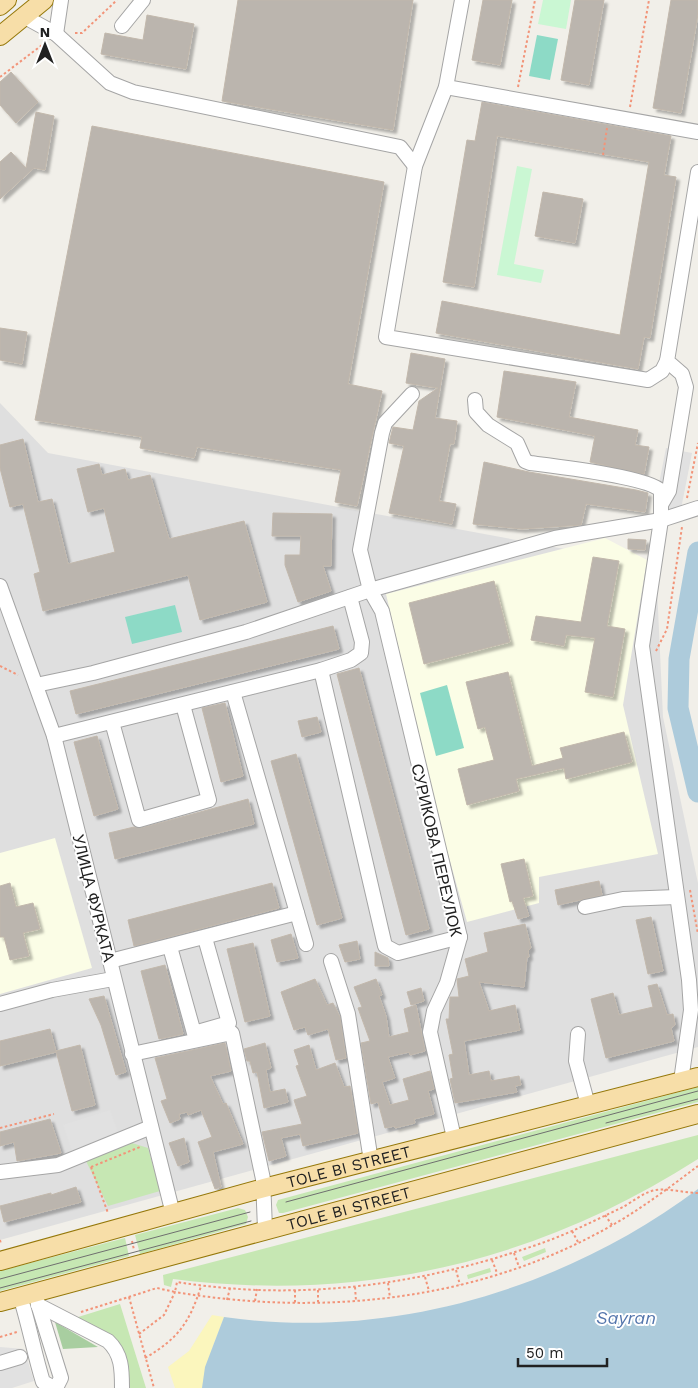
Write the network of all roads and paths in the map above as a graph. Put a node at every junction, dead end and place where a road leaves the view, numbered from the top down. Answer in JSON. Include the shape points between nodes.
{"nodes":[{"id":1,"x":7,"y":0,"type":"edge"},
{"id":2,"x":44,"y":0,"type":"edge"},
{"id":3,"x":61,"y":0,"type":"edge"},
{"id":4,"x":143,"y":0,"type":"edge"},
{"id":5,"x":462,"y":0,"type":"edge"},
{"id":6,"x":535,"y":0,"type":"edge"},
{"id":7,"x":649,"y":0,"type":"edge"},
{"id":8,"x":0,"y":6,"type":"edge"},
{"id":9,"x":24,"y":17,"type":"junction"},
{"id":10,"x":122,"y":26,"type":"dead end"},
{"id":11,"x":56,"y":34,"type":"junction"},
{"id":12,"x":0,"y":36,"type":"edge"},
{"id":13,"x":446,"y":87,"type":"junction"},
{"id":14,"x":514,"y":99,"type":"junction"},
{"id":15,"x":610,"y":116,"type":"junction"},
{"id":16,"x":627,"y":119,"type":"junction"},
{"id":17,"x":698,"y":132,"type":"edge"},
{"id":18,"x":603,"y":155,"type":"dead end"},
{"id":19,"x":415,"y":166,"type":"junction"},
{"id":20,"x":698,"y":172,"type":"edge"},
{"id":21,"x":667,"y":361,"type":"junction"},
{"id":22,"x":412,"y":394,"type":"dead end"},
{"id":23,"x":475,"y":400,"type":"dead end"},
{"id":24,"x":698,"y":443,"type":"edge"},
{"id":25,"x":662,"y":504,"type":"junction"},
{"id":26,"x":698,"y":508,"type":"edge"},
{"id":27,"x":684,"y":513,"type":"junction"},
{"id":28,"x":661,"y":520,"type":"junction"},
{"id":29,"x":0,"y":586,"type":"edge"},
{"id":30,"x":370,"y":590,"type":"junction"},
{"id":31,"x":350,"y":597,"type":"junction"},
{"id":32,"x":656,"y":651,"type":"dead end"},
{"id":33,"x":322,"y":670,"type":"junction"},
{"id":34,"x":36,"y":686,"type":"junction"},
{"id":35,"x":233,"y":692,"type":"junction"},
{"id":36,"x":183,"y":705,"type":"junction"},
{"id":37,"x":112,"y":722,"type":"junction"},
{"id":38,"x":54,"y":736,"type":"junction"},
{"id":39,"x":690,"y":887,"type":"dead end"},
{"id":40,"x":677,"y":897,"type":"junction"},
{"id":41,"x":585,"y":907,"type":"dead end"},
{"id":42,"x":297,"y":913,"type":"junction"},
{"id":43,"x":698,"y":934,"type":"edge"},
{"id":44,"x":460,"y":937,"type":"junction"},
{"id":45,"x":206,"y":938,"type":"junction"},
{"id":46,"x":306,"y":944,"type":"dead end"},
{"id":47,"x":170,"y":947,"type":"junction"},
{"id":48,"x":110,"y":961,"type":"junction"},
{"id":49,"x":331,"y":961,"type":"dead end"},
{"id":50,"x":114,"y":980,"type":"junction"},
{"id":51,"x":0,"y":1004,"type":"edge"},
{"id":52,"x":578,"y":1034,"type":"dead end"},
{"id":53,"x":132,"y":1054,"type":"junction"},
{"id":54,"x":689,"y":1079,"type":"edge"},
{"id":55,"x":588,"y":1105,"type":"junction"},
{"id":56,"x":54,"y":1114,"type":"dead end"},
{"id":57,"x":698,"y":1114,"type":"edge"},
{"id":58,"x":151,"y":1127,"type":"junction"},
{"id":59,"x":0,"y":1128,"type":"edge"},
{"id":60,"x":454,"y":1138,"type":"junction"},
{"id":61,"x":143,"y":1145,"type":"dead end"},
{"id":62,"x":86,"y":1153,"type":"junction"},
{"id":63,"x":371,"y":1161,"type":"junction"},
{"id":64,"x":698,"y":1166,"type":"edge"},
{"id":65,"x":91,"y":1167,"type":"junction"},
{"id":66,"x":0,"y":1172,"type":"edge"},
{"id":67,"x":264,"y":1188,"type":"junction"},
{"id":68,"x":662,"y":1191,"type":"junction"},
{"id":69,"x":698,"y":1193,"type":"edge"},
{"id":70,"x":108,"y":1213,"type":"dead end"},
{"id":71,"x":173,"y":1214,"type":"junction"},
{"id":72,"x":606,"y":1215,"type":"junction"},
{"id":73,"x":612,"y":1225,"type":"junction"},
{"id":74,"x":265,"y":1229,"type":"junction"},
{"id":75,"x":572,"y":1230,"type":"junction"},
{"id":76,"x":0,"y":1240,"type":"edge"},
{"id":77,"x":578,"y":1242,"type":"junction"},
{"id":78,"x":1,"y":1252,"type":"edge"},
{"id":79,"x":514,"y":1253,"type":"junction"},
{"id":80,"x":492,"y":1260,"type":"junction"},
{"id":81,"x":519,"y":1267,"type":"junction"},
{"id":82,"x":456,"y":1270,"type":"junction"},
{"id":83,"x":497,"y":1274,"type":"junction"},
{"id":84,"x":425,"y":1277,"type":"junction"},
{"id":85,"x":388,"y":1283,"type":"junction"},
{"id":86,"x":460,"y":1285,"type":"junction"},
{"id":87,"x":201,"y":1286,"type":"junction"},
{"id":88,"x":230,"y":1287,"type":"junction"},
{"id":89,"x":355,"y":1287,"type":"junction"},
{"id":90,"x":257,"y":1289,"type":"junction"},
{"id":91,"x":295,"y":1290,"type":"junction"},
{"id":92,"x":318,"y":1290,"type":"junction"},
{"id":93,"x":175,"y":1292,"type":"junction"},
{"id":94,"x":429,"y":1292,"type":"junction"},
{"id":95,"x":198,"y":1296,"type":"junction"},
{"id":96,"x":129,"y":1297,"type":"junction"},
{"id":97,"x":31,"y":1298,"type":"junction"},
{"id":98,"x":390,"y":1298,"type":"junction"},
{"id":99,"x":227,"y":1300,"type":"junction"},
{"id":100,"x":356,"y":1301,"type":"junction"},
{"id":101,"x":0,"y":1302,"type":"edge"},
{"id":102,"x":255,"y":1302,"type":"junction"},
{"id":103,"x":318,"y":1303,"type":"junction"},
{"id":104,"x":295,"y":1304,"type":"junction"},
{"id":105,"x":64,"y":1318,"type":"junction"},
{"id":106,"x":139,"y":1334,"type":"junction"},
{"id":107,"x":20,"y":1357,"type":"dead end"},
{"id":108,"x":145,"y":1358,"type":"junction"},
{"id":109,"x":0,"y":1363,"type":"edge"},
{"id":110,"x":55,"y":1388,"type":"edge"},
{"id":111,"x":122,"y":1388,"type":"edge"},
{"id":112,"x":154,"y":1388,"type":"edge"}],
"edges":[{"from":1,"to":8,"type":"main road"},
{"from":2,"to":9,"type":"main road"},
{"from":3,"to":11,"type":"street"},
{"from":4,"to":10,"type":"street"},
{"from":5,"to":13,"type":"street"},
{"from":6,"to":14,"type":"path"},
{"from":7,"to":16,"type":"path"},
{"from":9,"to":11,"type":"street"},
{"from":9,"to":12,"type":"main road"},
{"from":11,"to":19,"type":"street","via":[[110,82],[133,92],[400,147]]},
{"from":13,"to":14,"type":"street"},
{"from":13,"to":19,"type":"street"},
{"from":14,"to":15,"type":"street"},
{"from":15,"to":16,"type":"street"},
{"from":15,"to":18,"type":"path"},
{"from":16,"to":17,"type":"street"},
{"from":19,"to":21,"type":"street","via":[[386,337],[648,380],[662,371]]},
{"from":20,"to":21,"type":"street"},
{"from":21,"to":25,"type":"street","via":[[682,374],[686,387],[669,490]]},
{"from":22,"to":30,"type":"street","name":"СУРИКОВА ПЕРЕУЛОК","via":[[385,423],[382,433],[360,550]]},
{"from":23,"to":25,"type":"street","via":[[476,412],[488,425],[517,444],[526,461],[652,484],[661,491]]},
{"from":24,"to":27,"type":"path"},
{"from":25,"to":28,"type":"street"},
{"from":26,"to":27,"type":"street"},
{"from":27,"to":28,"type":"street"},
{"from":27,"to":32,"type":"path","via":[[667,629]]},
{"from":28,"to":30,"type":"street","via":[[555,538]]},
{"from":28,"to":40,"type":"street","via":[[642,646]]},
{"from":29,"to":34,"type":"street","name":"УЛИЦА ФУРКАТА"},
{"from":30,"to":31,"type":"street"},
{"from":30,"to":44,"type":"street","name":"СУРИКОВА ПЕРЕУЛОК","via":[[382,612]]},
{"from":31,"to":33,"type":"street","via":[[362,642],[361,653]]},
{"from":31,"to":34,"type":"street","via":[[246,632]]},
{"from":33,"to":35,"type":"street"},
{"from":33,"to":44,"type":"street","via":[[385,946],[398,953]]},
{"from":34,"to":38,"type":"street","name":"УЛИЦА ФУРКАТА"},
{"from":35,"to":36,"type":"street"},
{"from":35,"to":42,"type":"street"},
{"from":36,"to":37,"type":"street"},
{"from":36,"to":37,"type":"street","via":[[209,800],[139,820]]},
{"from":37,"to":38,"type":"street"},
{"from":38,"to":48,"type":"street","name":"УЛИЦА ФУРКАТА"},
{"from":39,"to":43,"type":"path"},
{"from":40,"to":41,"type":"street","via":[[623,899]]},
{"from":40,"to":54,"type":"street","via":[[691,1010]]},
{"from":42,"to":45,"type":"street"},
{"from":42,"to":46,"type":"street"},
{"from":44,"to":60,"type":"street","name":"СУРИКОВА ПЕРЕУЛОК","via":[[447,983],[434,1011],[430,1032]]},
{"from":45,"to":47,"type":"street"},
{"from":45,"to":47,"type":"street","via":[[229,1023],[194,1033]]},
{"from":47,"to":48,"type":"street"},
{"from":48,"to":50,"type":"street","name":"УЛИЦА ФУРКАТА"},
{"from":49,"to":63,"type":"street","via":[[348,1014]]},
{"from":50,"to":51,"type":"street","via":[[52,990]]},
{"from":50,"to":53,"type":"street","name":"УЛИЦА ФУРКАТА"},
{"from":52,"to":55,"type":"street","via":[[576,1061]]},
{"from":53,"to":58,"type":"street","name":"УЛИЦА ФУРКАТА"},
{"from":53,"to":67,"type":"street","via":[[232,1033]]},
{"from":54,"to":55,"type":"main road","name":"TOLE BI STREET"},
{"from":55,"to":60,"type":"main road","name":"TOLE BI STREET"},
{"from":56,"to":59,"type":"path"},
{"from":57,"to":74,"type":"main road","name":"TOLE BI STREET"},
{"from":58,"to":62,"type":"street"},
{"from":58,"to":71,"type":"street","name":"УЛИЦА ФУРКАТА"},
{"from":60,"to":63,"type":"main road","name":"TOLE BI STREET"},
{"from":61,"to":65,"type":"path"},
{"from":62,"to":65,"type":"path"},
{"from":62,"to":66,"type":"street","via":[[58,1165]]},
{"from":63,"to":67,"type":"main road","name":"TOLE BI STREET"},
{"from":64,"to":68,"type":"path"},
{"from":65,"to":70,"type":"path"},
{"from":67,"to":71,"type":"main road","name":"TOLE BI STREET"},
{"from":67,"to":74,"type":"street"},
{"from":68,"to":69,"type":"path"},
{"from":68,"to":72,"type":"path","via":[[656,1190]]},
{"from":68,"to":73,"type":"path"},
{"from":71,"to":78,"type":"main road","name":"TOLE BI STREET"},
{"from":72,"to":73,"type":"path"},
{"from":72,"to":75,"type":"path"},
{"from":73,"to":77,"type":"path"},
{"from":74,"to":97,"type":"main road","name":"TOLE BI STREET"},
{"from":75,"to":77,"type":"path"},
{"from":75,"to":79,"type":"path"},
{"from":76,"to":78,"type":"path"},
{"from":77,"to":81,"type":"path"},
{"from":79,"to":80,"type":"path"},
{"from":79,"to":81,"type":"path"},
{"from":80,"to":82,"type":"path"},
{"from":80,"to":83,"type":"path"},
{"from":81,"to":83,"type":"path"},
{"from":82,"to":84,"type":"path"},
{"from":82,"to":86,"type":"path"},
{"from":83,"to":86,"type":"path"},
{"from":84,"to":85,"type":"path"},
{"from":84,"to":94,"type":"path"},
{"from":85,"to":89,"type":"path"},
{"from":85,"to":98,"type":"path"},
{"from":86,"to":94,"type":"path"},
{"from":87,"to":88,"type":"path"},
{"from":87,"to":93,"type":"path","via":[[177,1282]]},
{"from":87,"to":95,"type":"path"},
{"from":88,"to":90,"type":"path"},
{"from":88,"to":99,"type":"path"},
{"from":89,"to":92,"type":"path"},
{"from":89,"to":100,"type":"path"},
{"from":90,"to":91,"type":"path"},
{"from":90,"to":102,"type":"path"},
{"from":91,"to":92,"type":"path"},
{"from":91,"to":104,"type":"path"},
{"from":92,"to":103,"type":"path"},
{"from":93,"to":95,"type":"path"},
{"from":93,"to":96,"type":"path","via":[[157,1288]]},
{"from":93,"to":106,"type":"path","via":[[164,1315]]},
{"from":94,"to":98,"type":"path"},
{"from":95,"to":99,"type":"path"},
{"from":95,"to":108,"type":"path","via":[[183,1328],[170,1342]]},
{"from":96,"to":105,"type":"path"},
{"from":96,"to":106,"type":"path"},
{"from":97,"to":101,"type":"main road","name":"TOLE BI STREET"},
{"from":97,"to":105,"type":"street"},
{"from":97,"to":110,"type":"street","via":[[61,1378]]},
{"from":97,"to":110,"type":"street","via":[[29,1336],[42,1382]]},
{"from":98,"to":100,"type":"path"},
{"from":99,"to":102,"type":"path"},
{"from":100,"to":103,"type":"path"},
{"from":102,"to":104,"type":"path"},
{"from":103,"to":104,"type":"path"},
{"from":105,"to":111,"type":"street","via":[[108,1341],[116,1349]]},
{"from":106,"to":108,"type":"path"},
{"from":107,"to":109,"type":"street"},
{"from":108,"to":112,"type":"path"}]}
